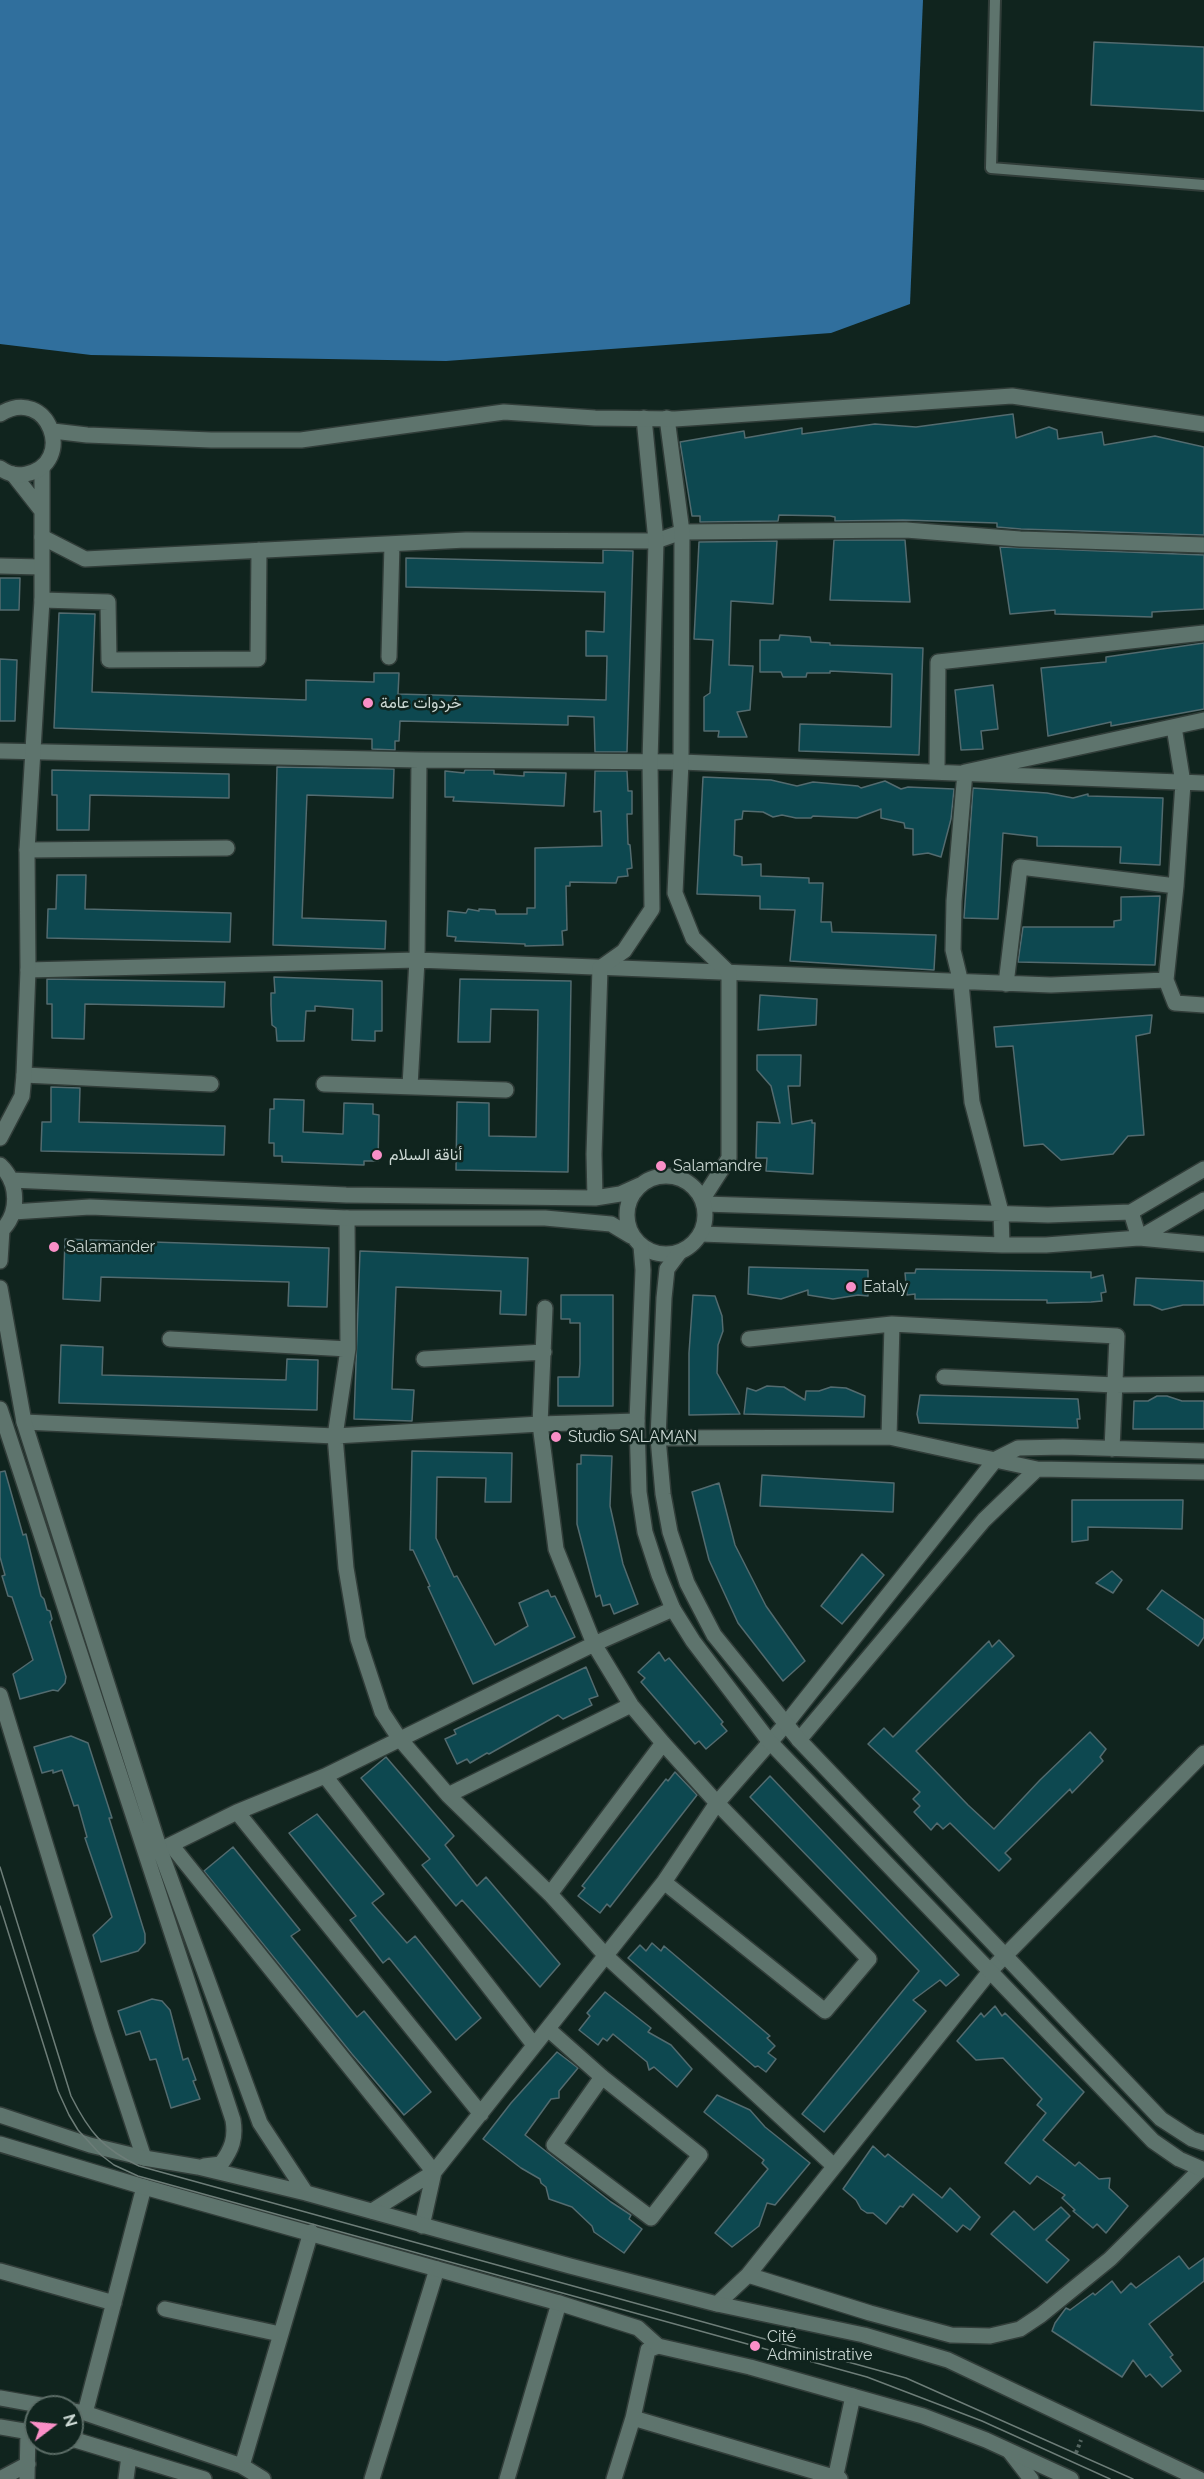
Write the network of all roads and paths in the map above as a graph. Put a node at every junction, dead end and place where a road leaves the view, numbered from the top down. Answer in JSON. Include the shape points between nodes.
{"nodes":[{"id":1,"x":995,"y":0,"type":"edge"},
{"id":2,"x":1204,"y":185,"type":"edge"},
{"id":3,"x":0,"y":414,"type":"edge"},
{"id":4,"x":644,"y":418,"type":"junction"},
{"id":5,"x":667,"y":418,"type":"junction"},
{"id":6,"x":1204,"y":424,"type":"edge"},
{"id":7,"x":53,"y":431,"type":"junction"},
{"id":8,"x":42,"y":467,"type":"junction"},
{"id":9,"x":6,"y":471,"type":"edge"},
{"id":10,"x":42,"y":511,"type":"junction"},
{"id":11,"x":682,"y":532,"type":"junction"},
{"id":12,"x":42,"y":537,"type":"junction"},
{"id":13,"x":657,"y":541,"type":"junction"},
{"id":14,"x":392,"y":544,"type":"junction"},
{"id":15,"x":1204,"y":545,"type":"edge"},
{"id":16,"x":259,"y":550,"type":"junction"},
{"id":17,"x":0,"y":566,"type":"edge"},
{"id":18,"x":41,"y":567,"type":"junction"},
{"id":19,"x":42,"y":600,"type":"junction"},
{"id":20,"x":1204,"y":633,"type":"edge"},
{"id":21,"x":389,"y":657,"type":"dead end"},
{"id":22,"x":1204,"y":720,"type":"edge"},
{"id":23,"x":1174,"y":727,"type":"junction"},
{"id":24,"x":0,"y":751,"type":"edge"},
{"id":25,"x":33,"y":751,"type":"junction"},
{"id":26,"x":420,"y":760,"type":"junction"},
{"id":27,"x":650,"y":762,"type":"junction"},
{"id":28,"x":681,"y":762,"type":"junction"},
{"id":29,"x":937,"y":771,"type":"junction"},
{"id":30,"x":965,"y":772,"type":"junction"},
{"id":31,"x":1183,"y":783,"type":"junction"},
{"id":32,"x":1204,"y":783,"type":"edge"},
{"id":33,"x":227,"y":848,"type":"dead end"},
{"id":34,"x":27,"y":850,"type":"junction"},
{"id":35,"x":1176,"y":886,"type":"junction"},
{"id":36,"x":417,"y":960,"type":"junction"},
{"id":37,"x":600,"y":968,"type":"junction"},
{"id":38,"x":28,"y":970,"type":"junction"},
{"id":39,"x":729,"y":973,"type":"junction"},
{"id":40,"x":1166,"y":980,"type":"junction"},
{"id":41,"x":961,"y":983,"type":"junction"},
{"id":42,"x":1006,"y":984,"type":"junction"},
{"id":43,"x":1204,"y":1005,"type":"edge"},
{"id":44,"x":24,"y":1075,"type":"junction"},
{"id":45,"x":211,"y":1084,"type":"dead end"},
{"id":46,"x":324,"y":1084,"type":"dead end"},
{"id":47,"x":410,"y":1086,"type":"junction"},
{"id":48,"x":506,"y":1090,"type":"dead end"},
{"id":49,"x":0,"y":1138,"type":"edge"},
{"id":50,"x":0,"y":1165,"type":"edge"},
{"id":51,"x":1204,"y":1169,"type":"edge"},
{"id":52,"x":11,"y":1180,"type":"junction"},
{"id":53,"x":640,"y":1185,"type":"junction"},
{"id":54,"x":595,"y":1198,"type":"junction"},
{"id":55,"x":1204,"y":1200,"type":"edge"},
{"id":56,"x":703,"y":1202,"type":"junction"},
{"id":57,"x":13,"y":1212,"type":"junction"},
{"id":58,"x":1001,"y":1212,"type":"junction"},
{"id":59,"x":1131,"y":1212,"type":"junction"},
{"id":60,"x":347,"y":1218,"type":"junction"},
{"id":61,"x":1,"y":1231,"type":"edge"},
{"id":62,"x":701,"y":1234,"type":"junction"},
{"id":63,"x":1139,"y":1239,"type":"junction"},
{"id":64,"x":636,"y":1241,"type":"junction"},
{"id":65,"x":1204,"y":1244,"type":"edge"},
{"id":66,"x":1002,"y":1245,"type":"junction"},
{"id":67,"x":680,"y":1253,"type":"junction"},
{"id":68,"x":0,"y":1261,"type":"edge"},
{"id":69,"x":0,"y":1288,"type":"edge"},
{"id":70,"x":545,"y":1308,"type":"dead end"},
{"id":71,"x":892,"y":1324,"type":"junction"},
{"id":72,"x":170,"y":1339,"type":"dead end"},
{"id":73,"x":749,"y":1340,"type":"dead end"},
{"id":74,"x":348,"y":1349,"type":"junction"},
{"id":75,"x":544,"y":1352,"type":"junction"},
{"id":76,"x":424,"y":1359,"type":"dead end"},
{"id":77,"x":944,"y":1377,"type":"dead end"},
{"id":78,"x":1204,"y":1384,"type":"edge"},
{"id":79,"x":1114,"y":1385,"type":"junction"},
{"id":80,"x":0,"y":1409,"type":"edge"},
{"id":81,"x":637,"y":1421,"type":"junction"},
{"id":82,"x":24,"y":1422,"type":"junction"},
{"id":83,"x":540,"y":1424,"type":"junction"},
{"id":84,"x":335,"y":1436,"type":"junction"},
{"id":85,"x":889,"y":1437,"type":"junction"},
{"id":86,"x":658,"y":1438,"type":"junction"},
{"id":87,"x":1112,"y":1449,"type":"junction"},
{"id":88,"x":1204,"y":1451,"type":"edge"},
{"id":89,"x":996,"y":1459,"type":"junction"},
{"id":90,"x":1037,"y":1469,"type":"junction"},
{"id":91,"x":1204,"y":1472,"type":"edge"},
{"id":92,"x":673,"y":1609,"type":"junction"},
{"id":93,"x":594,"y":1644,"type":"junction"},
{"id":94,"x":0,"y":1695,"type":"edge"},
{"id":95,"x":631,"y":1705,"type":"junction"},
{"id":96,"x":785,"y":1725,"type":"junction"},
{"id":97,"x":399,"y":1738,"type":"junction"},
{"id":98,"x":798,"y":1740,"type":"junction"},
{"id":99,"x":769,"y":1741,"type":"junction"},
{"id":100,"x":663,"y":1743,"type":"junction"},
{"id":101,"x":1204,"y":1753,"type":"edge"},
{"id":102,"x":325,"y":1776,"type":"junction"},
{"id":103,"x":448,"y":1795,"type":"junction"},
{"id":104,"x":717,"y":1803,"type":"junction"},
{"id":105,"x":237,"y":1812,"type":"junction"},
{"id":106,"x":166,"y":1848,"type":"junction"},
{"id":107,"x":664,"y":1882,"type":"junction"},
{"id":108,"x":550,"y":1894,"type":"junction"},
{"id":109,"x":606,"y":1956,"type":"junction"},
{"id":110,"x":1005,"y":1956,"type":"junction"},
{"id":111,"x":991,"y":1970,"type":"junction"},
{"id":112,"x":548,"y":2029,"type":"junction"},
{"id":113,"x":534,"y":2045,"type":"junction"},
{"id":114,"x":602,"y":2078,"type":"junction"},
{"id":115,"x":481,"y":2114,"type":"junction"},
{"id":116,"x":0,"y":2115,"type":"edge"},
{"id":117,"x":1204,"y":2143,"type":"edge"},
{"id":118,"x":0,"y":2144,"type":"edge"},
{"id":119,"x":144,"y":2158,"type":"junction"},
{"id":120,"x":834,"y":2166,"type":"junction"},
{"id":121,"x":198,"y":2167,"type":"junction"},
{"id":122,"x":1203,"y":2169,"type":"edge"},
{"id":123,"x":434,"y":2172,"type":"junction"},
{"id":124,"x":144,"y":2187,"type":"junction"},
{"id":125,"x":306,"y":2193,"type":"junction"},
{"id":126,"x":372,"y":2211,"type":"junction"},
{"id":127,"x":422,"y":2226,"type":"junction"},
{"id":128,"x":311,"y":2232,"type":"junction"},
{"id":129,"x":437,"y":2269,"type":"junction"},
{"id":130,"x":0,"y":2271,"type":"edge"},
{"id":131,"x":748,"y":2275,"type":"junction"},
{"id":132,"x":114,"y":2303,"type":"junction"},
{"id":133,"x":559,"y":2303,"type":"junction"},
{"id":134,"x":717,"y":2304,"type":"junction"},
{"id":135,"x":165,"y":2309,"type":"dead end"},
{"id":136,"x":280,"y":2334,"type":"junction"},
{"id":137,"x":658,"y":2346,"type":"junction"},
{"id":138,"x":84,"y":2395,"type":"edge"},
{"id":139,"x":853,"y":2396,"type":"junction"},
{"id":140,"x":0,"y":2398,"type":"edge"},
{"id":141,"x":24,"y":2402,"type":"edge"},
{"id":142,"x":84,"y":2414,"type":"edge"},
{"id":143,"x":633,"y":2418,"type":"junction"},
{"id":144,"x":0,"y":2427,"type":"edge"},
{"id":145,"x":24,"y":2431,"type":"edge"},
{"id":146,"x":84,"y":2443,"type":"edge"},
{"id":147,"x":1011,"y":2452,"type":"junction"},
{"id":148,"x":30,"y":2455,"type":"edge"},
{"id":149,"x":129,"y":2456,"type":"junction"},
{"id":150,"x":242,"y":2466,"type":"junction"},
{"id":151,"x":28,"y":2472,"type":"edge"},
{"id":152,"x":0,"y":2479,"type":"edge"},
{"id":153,"x":126,"y":2479,"type":"edge"},
{"id":154,"x":204,"y":2479,"type":"edge"},
{"id":155,"x":262,"y":2479,"type":"edge"},
{"id":156,"x":372,"y":2479,"type":"edge"},
{"id":157,"x":507,"y":2479,"type":"edge"},
{"id":158,"x":614,"y":2479,"type":"edge"},
{"id":159,"x":837,"y":2479,"type":"edge"},
{"id":160,"x":1031,"y":2479,"type":"edge"},
{"id":161,"x":1071,"y":2479,"type":"edge"},
{"id":162,"x":1200,"y":2479,"type":"edge"}],
"edges":[{"from":1,"to":2,"type":"lane","via":[[991,168]]},
{"from":3,"to":7,"type":"street","via":[[18,407],[29,408],[39,413]]},
{"from":4,"to":5,"type":"street"},
{"from":4,"to":7,"type":"street","via":[[504,412],[301,440],[211,440]]},
{"from":4,"to":13,"type":"street"},
{"from":5,"to":6,"type":"street","via":[[1012,396]]},
{"from":5,"to":11,"type":"street"},
{"from":7,"to":8,"type":"street","via":[[53,451]]},
{"from":8,"to":9,"type":"street","via":[[23,475]]},
{"from":8,"to":10,"type":"street"},
{"from":9,"to":10,"type":"street"},
{"from":10,"to":12,"type":"street"},
{"from":11,"to":13,"type":"street"},
{"from":11,"to":15,"type":"street","via":[[906,530],[1020,539]]},
{"from":11,"to":28,"type":"street"},
{"from":12,"to":16,"type":"street","via":[[85,559]]},
{"from":12,"to":18,"type":"street"},
{"from":13,"to":14,"type":"street","via":[[466,540]]},
{"from":13,"to":27,"type":"street"},
{"from":14,"to":16,"type":"street"},
{"from":14,"to":21,"type":"street"},
{"from":16,"to":19,"type":"street","via":[[258,658],[109,660],[108,602]]},
{"from":17,"to":18,"type":"street"},
{"from":18,"to":19,"type":"street"},
{"from":19,"to":25,"type":"street"},
{"from":20,"to":29,"type":"street","via":[[938,662]]},
{"from":22,"to":23,"type":"street"},
{"from":23,"to":30,"type":"street"},
{"from":23,"to":31,"type":"street"},
{"from":24,"to":25,"type":"street"},
{"from":25,"to":26,"type":"street"},
{"from":25,"to":34,"type":"street"},
{"from":26,"to":27,"type":"street"},
{"from":26,"to":36,"type":"street"},
{"from":27,"to":28,"type":"street"},
{"from":27,"to":37,"type":"street","via":[[652,909],[624,951]]},
{"from":28,"to":29,"type":"street"},
{"from":28,"to":39,"type":"street","via":[[675,892],[693,938]]},
{"from":29,"to":30,"type":"street"},
{"from":30,"to":31,"type":"street"},
{"from":30,"to":41,"type":"street","via":[[953,950]]},
{"from":31,"to":32,"type":"street"},
{"from":31,"to":35,"type":"street"},
{"from":33,"to":34,"type":"street"},
{"from":34,"to":38,"type":"street"},
{"from":35,"to":40,"type":"street"},
{"from":35,"to":42,"type":"street","via":[[1020,867]]},
{"from":36,"to":37,"type":"street"},
{"from":36,"to":38,"type":"street"},
{"from":36,"to":47,"type":"street"},
{"from":37,"to":39,"type":"street"},
{"from":37,"to":54,"type":"street"},
{"from":38,"to":44,"type":"street"},
{"from":39,"to":41,"type":"street"},
{"from":39,"to":56,"type":"street","via":[[729,1158]]},
{"from":40,"to":42,"type":"street"},
{"from":40,"to":43,"type":"street","via":[[1175,1003]]},
{"from":41,"to":42,"type":"street"},
{"from":41,"to":58,"type":"street","via":[[972,1102]]},
{"from":44,"to":45,"type":"street"},
{"from":44,"to":49,"type":"street","via":[[22,1096]]},
{"from":46,"to":47,"type":"street"},
{"from":47,"to":48,"type":"street"},
{"from":50,"to":52,"type":"street"},
{"from":51,"to":59,"type":"street"},
{"from":52,"to":54,"type":"street","via":[[346,1195]]},
{"from":52,"to":57,"type":"street"},
{"from":53,"to":54,"type":"street","via":[[620,1194]]},
{"from":53,"to":56,"type":"street","via":[[651,1178],[677,1177],[688,1183]]},
{"from":53,"to":64,"type":"street","via":[[626,1209],[627,1223]]},
{"from":55,"to":63,"type":"street"},
{"from":56,"to":58,"type":"street"},
{"from":56,"to":62,"type":"street","via":[[705,1219]]},
{"from":57,"to":60,"type":"street","via":[[90,1207]]},
{"from":57,"to":61,"type":"street"},
{"from":58,"to":59,"type":"street"},
{"from":58,"to":66,"type":"street"},
{"from":59,"to":63,"type":"street"},
{"from":60,"to":64,"type":"street","via":[[545,1218],[611,1224]]},
{"from":60,"to":74,"type":"street"},
{"from":61,"to":68,"type":"street"},
{"from":62,"to":66,"type":"street"},
{"from":62,"to":67,"type":"street"},
{"from":63,"to":65,"type":"street"},
{"from":63,"to":66,"type":"street"},
{"from":64,"to":67,"type":"street","via":[[652,1253]]},
{"from":64,"to":81,"type":"street","via":[[643,1270]]},
{"from":67,"to":86,"type":"street","via":[[667,1269]]},
{"from":69,"to":82,"type":"street"},
{"from":70,"to":75,"type":"street"},
{"from":71,"to":73,"type":"street"},
{"from":71,"to":79,"type":"street","via":[[1117,1336]]},
{"from":71,"to":85,"type":"street"},
{"from":72,"to":74,"type":"street"},
{"from":74,"to":84,"type":"street"},
{"from":75,"to":76,"type":"street"},
{"from":75,"to":83,"type":"street"},
{"from":77,"to":79,"type":"street"},
{"from":78,"to":79,"type":"street"},
{"from":79,"to":87,"type":"street"},
{"from":80,"to":121,"type":"street","via":[[233,2120],[234,2141],[221,2164]]},
{"from":81,"to":83,"type":"street"},
{"from":81,"to":92,"type":"street","via":[[639,1492],[645,1532]]},
{"from":82,"to":84,"type":"street"},
{"from":82,"to":106,"type":"street"},
{"from":83,"to":84,"type":"street"},
{"from":83,"to":93,"type":"street","via":[[556,1550]]},
{"from":84,"to":97,"type":"street","via":[[346,1568],[358,1639],[382,1712]]},
{"from":85,"to":86,"type":"street"},
{"from":85,"to":89,"type":"street"},
{"from":86,"to":96,"type":"street","via":[[670,1532],[687,1583],[714,1635]]},
{"from":87,"to":88,"type":"street"},
{"from":87,"to":89,"type":"street","via":[[1018,1448]]},
{"from":89,"to":90,"type":"street"},
{"from":89,"to":96,"type":"street"},
{"from":90,"to":91,"type":"street"},
{"from":90,"to":98,"type":"street","via":[[984,1520]]},
{"from":92,"to":93,"type":"street"},
{"from":92,"to":99,"type":"street"},
{"from":93,"to":95,"type":"street"},
{"from":93,"to":97,"type":"street"},
{"from":94,"to":119,"type":"street"},
{"from":95,"to":100,"type":"street"},
{"from":95,"to":103,"type":"street"},
{"from":96,"to":98,"type":"street"},
{"from":96,"to":99,"type":"street"},
{"from":97,"to":102,"type":"street"},
{"from":97,"to":103,"type":"street"},
{"from":98,"to":110,"type":"street"},
{"from":99,"to":104,"type":"street"},
{"from":99,"to":111,"type":"street"},
{"from":100,"to":104,"type":"street"},
{"from":100,"to":108,"type":"street"},
{"from":101,"to":110,"type":"street"},
{"from":102,"to":105,"type":"street"},
{"from":102,"to":113,"type":"street"},
{"from":103,"to":108,"type":"street"},
{"from":104,"to":107,"type":"street"},
{"from":104,"to":107,"type":"street","via":[[869,1959],[825,2011]]},
{"from":105,"to":106,"type":"street"},
{"from":105,"to":115,"type":"street"},
{"from":106,"to":123,"type":"street"},
{"from":106,"to":125,"type":"street","via":[[260,2123]]},
{"from":107,"to":109,"type":"street"},
{"from":108,"to":109,"type":"street"},
{"from":109,"to":112,"type":"street"},
{"from":109,"to":120,"type":"street"},
{"from":110,"to":111,"type":"street"},
{"from":110,"to":117,"type":"street","via":[[1161,2120]]},
{"from":111,"to":120,"type":"street"},
{"from":111,"to":122,"type":"street","via":[[1153,2141],[1179,2159]]},
{"from":112,"to":113,"type":"street"},
{"from":112,"to":114,"type":"street"},
{"from":113,"to":115,"type":"street"},
{"from":114,"to":114,"type":"street","via":[[700,2155],[651,2218],[554,2145]]},
{"from":115,"to":123,"type":"street"},
{"from":116,"to":119,"type":"street"},
{"from":118,"to":124,"type":"street"},
{"from":119,"to":121,"type":"street"},
{"from":120,"to":131,"type":"street"},
{"from":121,"to":125,"type":"street"},
{"from":122,"to":131,"type":"street","via":[[1110,2259],[1041,2315],[1020,2329],[990,2336],[951,2335]]},
{"from":123,"to":126,"type":"street"},
{"from":123,"to":127,"type":"street"},
{"from":124,"to":128,"type":"street"},
{"from":124,"to":132,"type":"street"},
{"from":125,"to":126,"type":"street"},
{"from":126,"to":127,"type":"street"},
{"from":127,"to":134,"type":"street"},
{"from":128,"to":129,"type":"street"},
{"from":128,"to":136,"type":"street"},
{"from":129,"to":133,"type":"street"},
{"from":129,"to":156,"type":"street"},
{"from":130,"to":132,"type":"street"},
{"from":131,"to":134,"type":"street"},
{"from":132,"to":138,"type":"street"},
{"from":133,"to":137,"type":"street","via":[[638,2328]]},
{"from":133,"to":157,"type":"street"},
{"from":134,"to":162,"type":"street","via":[[864,2335],[948,2360]]},
{"from":135,"to":136,"type":"street"},
{"from":136,"to":150,"type":"street"},
{"from":137,"to":139,"type":"street"},
{"from":137,"to":143,"type":"street","via":[[648,2350]]},
{"from":139,"to":147,"type":"street","via":[[923,2416]]},
{"from":139,"to":159,"type":"street"},
{"from":140,"to":141,"type":"street"},
{"from":142,"to":150,"type":"street"},
{"from":143,"to":158,"type":"street"},
{"from":143,"to":159,"type":"street"},
{"from":144,"to":145,"type":"street"},
{"from":146,"to":149,"type":"street"},
{"from":147,"to":160,"type":"street"},
{"from":147,"to":161,"type":"street"},
{"from":148,"to":151,"type":"street"},
{"from":149,"to":153,"type":"street"},
{"from":149,"to":154,"type":"street"},
{"from":150,"to":155,"type":"street"},
{"from":151,"to":152,"type":"street"}]}
